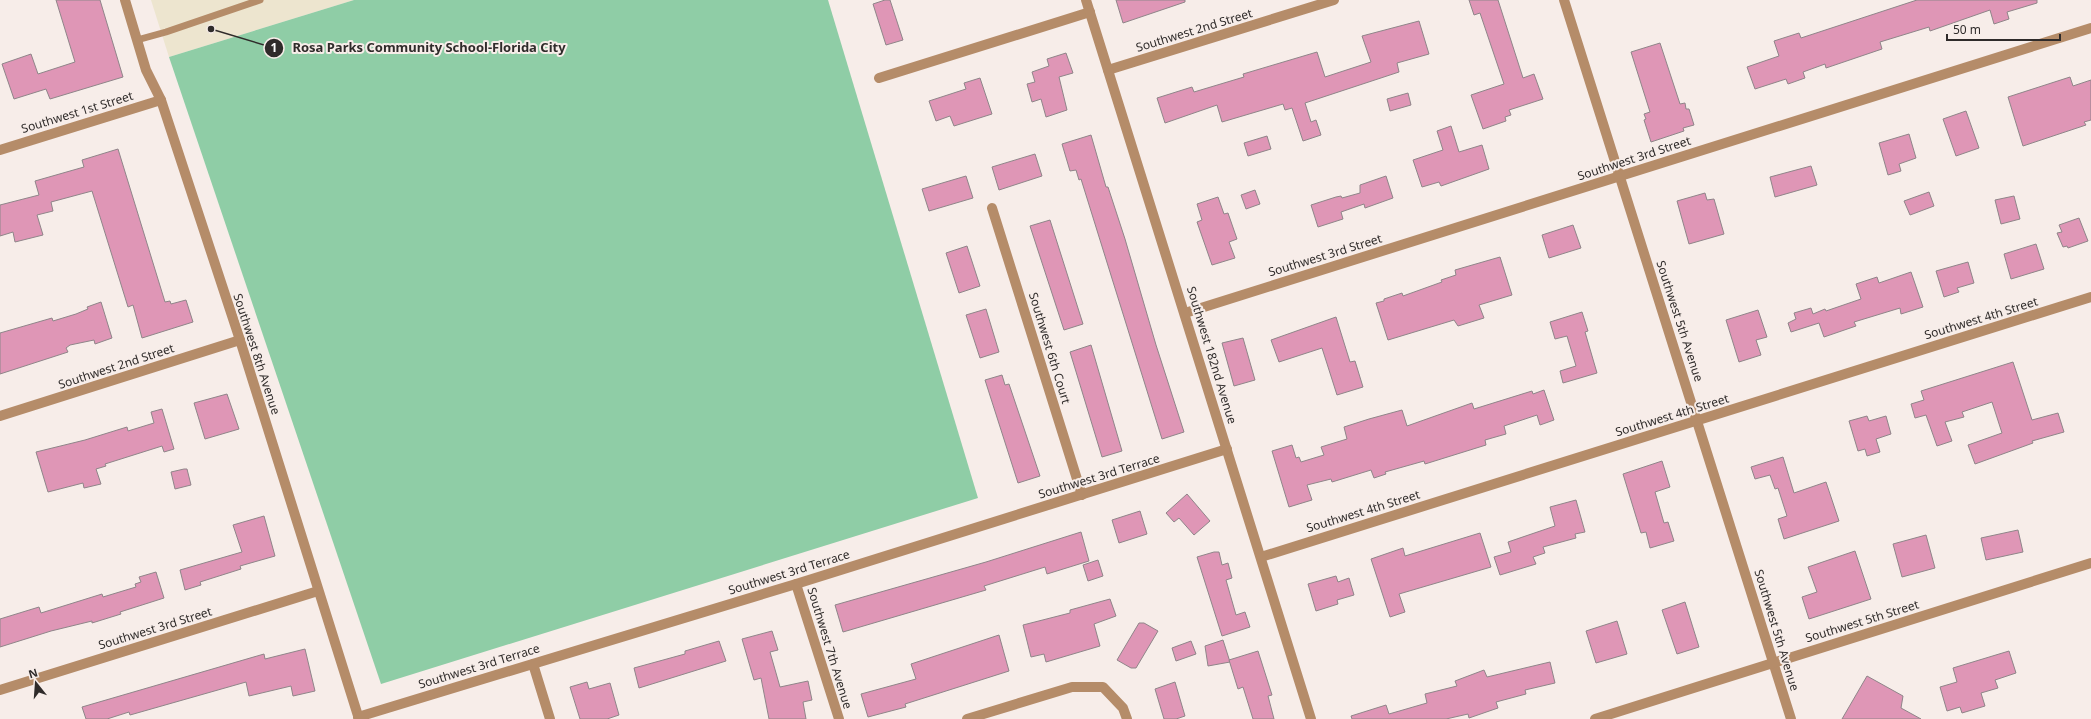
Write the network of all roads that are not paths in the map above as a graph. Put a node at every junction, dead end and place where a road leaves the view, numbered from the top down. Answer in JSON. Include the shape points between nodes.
{"nodes":[{"id":1,"x":125,"y":0,"type":"edge"},
{"id":2,"x":260,"y":0,"type":"edge"},
{"id":3,"x":1086,"y":0,"type":"edge"},
{"id":4,"x":1334,"y":0,"type":"edge"},
{"id":5,"x":1564,"y":0,"type":"edge"},
{"id":6,"x":1090,"y":12,"type":"junction"},
{"id":7,"x":2091,"y":28,"type":"edge"},
{"id":8,"x":137,"y":40,"type":"junction"},
{"id":9,"x":1108,"y":70,"type":"junction"},
{"id":10,"x":879,"y":78,"type":"dead end"},
{"id":11,"x":161,"y":100,"type":"junction"},
{"id":12,"x":0,"y":150,"type":"edge"},
{"id":13,"x":1621,"y":176,"type":"junction"},
{"id":14,"x":992,"y":208,"type":"dead end"},
{"id":15,"x":2091,"y":297,"type":"edge"},
{"id":16,"x":1185,"y":313,"type":"junction"},
{"id":17,"x":240,"y":340,"type":"junction"},
{"id":18,"x":0,"y":416,"type":"edge"},
{"id":19,"x":1698,"y":420,"type":"junction"},
{"id":20,"x":1227,"y":449,"type":"junction"},
{"id":21,"x":1082,"y":495,"type":"junction"},
{"id":22,"x":1261,"y":557,"type":"junction"},
{"id":23,"x":2091,"y":563,"type":"edge"},
{"id":24,"x":796,"y":584,"type":"junction"},
{"id":25,"x":318,"y":590,"type":"junction"},
{"id":26,"x":1773,"y":662,"type":"junction"},
{"id":27,"x":533,"y":664,"type":"junction"},
{"id":28,"x":0,"y":690,"type":"edge"},
{"id":29,"x":358,"y":718,"type":"edge"},
{"id":30,"x":550,"y":719,"type":"edge"},
{"id":31,"x":839,"y":719,"type":"edge"},
{"id":32,"x":967,"y":719,"type":"edge"},
{"id":33,"x":1127,"y":719,"type":"edge"},
{"id":34,"x":1311,"y":719,"type":"edge"},
{"id":35,"x":1595,"y":719,"type":"edge"},
{"id":36,"x":1791,"y":719,"type":"edge"}],
"edges":[{"from":1,"to":8,"type":"street","name":"Southwest 8th Avenue"},
{"from":2,"to":8,"type":"lane"},
{"from":3,"to":6,"type":"street","name":"Southwest 182nd Avenue"},
{"from":4,"to":9,"type":"street","name":"Southwest 2nd Street"},
{"from":5,"to":13,"type":"street","name":"Southwest 5th Avenue"},
{"from":6,"to":9,"type":"street","name":"Southwest 182nd Avenue"},
{"from":6,"to":10,"type":"street"},
{"from":7,"to":13,"type":"street","name":"Southwest 3rd Street"},
{"from":8,"to":11,"type":"street","name":"Southwest 8th Avenue","via":[[146,70]]},
{"from":9,"to":16,"type":"street","name":"Southwest 182nd Avenue"},
{"from":11,"to":12,"type":"street","name":"Southwest 1st Street"},
{"from":11,"to":17,"type":"street","name":"Southwest 8th Avenue"},
{"from":13,"to":16,"type":"street","name":"Southwest 3rd Street"},
{"from":13,"to":19,"type":"street","name":"Southwest 5th Avenue"},
{"from":14,"to":21,"type":"street","name":"Southwest 6th Court"},
{"from":15,"to":19,"type":"street","name":"Southwest 4th Street"},
{"from":16,"to":20,"type":"street","name":"Southwest 182nd Avenue"},
{"from":17,"to":18,"type":"street","name":"Southwest 2nd Street"},
{"from":17,"to":25,"type":"street","name":"Southwest 8th Avenue"},
{"from":19,"to":22,"type":"street","name":"Southwest 4th Street"},
{"from":19,"to":26,"type":"street","name":"Southwest 5th Avenue"},
{"from":20,"to":21,"type":"street","name":"Southwest 3rd Terrace"},
{"from":20,"to":22,"type":"street","name":"Southwest 182nd Avenue"},
{"from":21,"to":24,"type":"street","name":"Southwest 3rd Terrace"},
{"from":22,"to":34,"type":"street","name":"Southwest 182nd Avenue"},
{"from":23,"to":26,"type":"street","name":"Southwest 5th Street"},
{"from":24,"to":27,"type":"street","name":"Southwest 3rd Terrace"},
{"from":24,"to":31,"type":"street","name":"Southwest 7th Avenue"},
{"from":25,"to":28,"type":"street","name":"Southwest 3rd Street"},
{"from":25,"to":29,"type":"street","name":"Southwest 8th Avenue"},
{"from":26,"to":35,"type":"street","name":"Southwest 5th Street"},
{"from":26,"to":36,"type":"street","name":"Southwest 5th Avenue"},
{"from":27,"to":29,"type":"street","name":"Southwest 3rd Terrace"},
{"from":27,"to":30,"type":"street"},
{"from":32,"to":33,"type":"street","via":[[1072,687],[1103,687],[1124,708]]}]}
